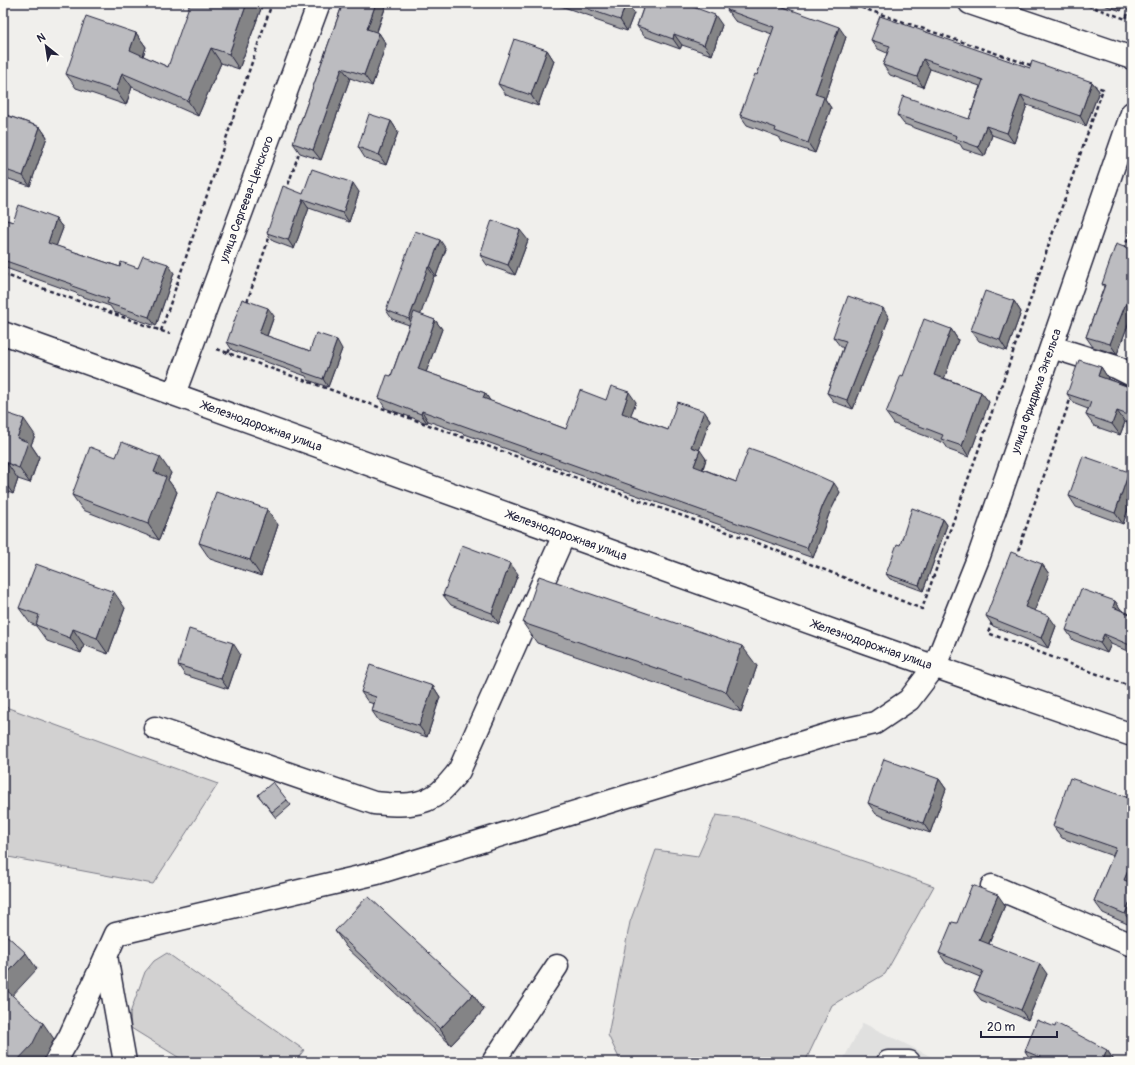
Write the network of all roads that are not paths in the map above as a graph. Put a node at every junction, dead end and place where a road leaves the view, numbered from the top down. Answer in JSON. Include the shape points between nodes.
{"nodes":[{"id":1,"x":319,"y":3,"type":"edge"},
{"id":2,"x":970,"y":3,"type":"edge"},
{"id":3,"x":1132,"y":58,"type":"edge"},
{"id":4,"x":1132,"y":113,"type":"edge"},
{"id":5,"x":3,"y":333,"type":"edge"},
{"id":6,"x":1052,"y":347,"type":"junction"},
{"id":7,"x":1132,"y":375,"type":"edge"},
{"id":8,"x":174,"y":394,"type":"junction"},
{"id":9,"x":564,"y":535,"type":"junction"},
{"id":10,"x":935,"y":666,"type":"junction"},
{"id":11,"x":156,"y":728,"type":"dead end"},
{"id":12,"x":1132,"y":735,"type":"edge"},
{"id":13,"x":992,"y":886,"type":"dead end"},
{"id":14,"x":1132,"y":945,"type":"edge"},
{"id":15,"x":106,"y":956,"type":"junction"},
{"id":16,"x":557,"y":966,"type":"dead end"},
{"id":17,"x":55,"y":1062,"type":"edge"},
{"id":18,"x":125,"y":1062,"type":"edge"},
{"id":19,"x":493,"y":1062,"type":"edge"},
{"id":20,"x":888,"y":1062,"type":"edge"},
{"id":21,"x":909,"y":1062,"type":"edge"}],
"edges":[{"from":1,"to":8,"type":"street","name":"улица Сергеева-Ценского"},
{"from":2,"to":3,"type":"street"},
{"from":4,"to":6,"type":"street","name":"улица Фридриха Энгельса"},
{"from":5,"to":8,"type":"street","name":"Железнодорожная улица"},
{"from":6,"to":7,"type":"street","via":[[1116,367]]},
{"from":6,"to":10,"type":"street","name":"улица Фридриха Энгельса","via":[[979,556]]},
{"from":8,"to":9,"type":"street","name":"Железнодорожная улица"},
{"from":9,"to":10,"type":"street","name":"Железнодорожная улица"},
{"from":9,"to":11,"type":"street","via":[[459,771],[440,792],[422,801],[403,806],[374,803]]},
{"from":10,"to":12,"type":"street","name":"Железнодорожная улица"},
{"from":10,"to":15,"type":"street","name":"улица Фридриха Энгельса","via":[[909,700],[875,723],[843,730],[377,873],[116,934]]},
{"from":13,"to":14,"type":"street"},
{"from":15,"to":17,"type":"street","via":[[70,1036]]},
{"from":15,"to":18,"type":"street"},
{"from":16,"to":19,"type":"street"},
{"from":20,"to":21,"type":"street"}]}
